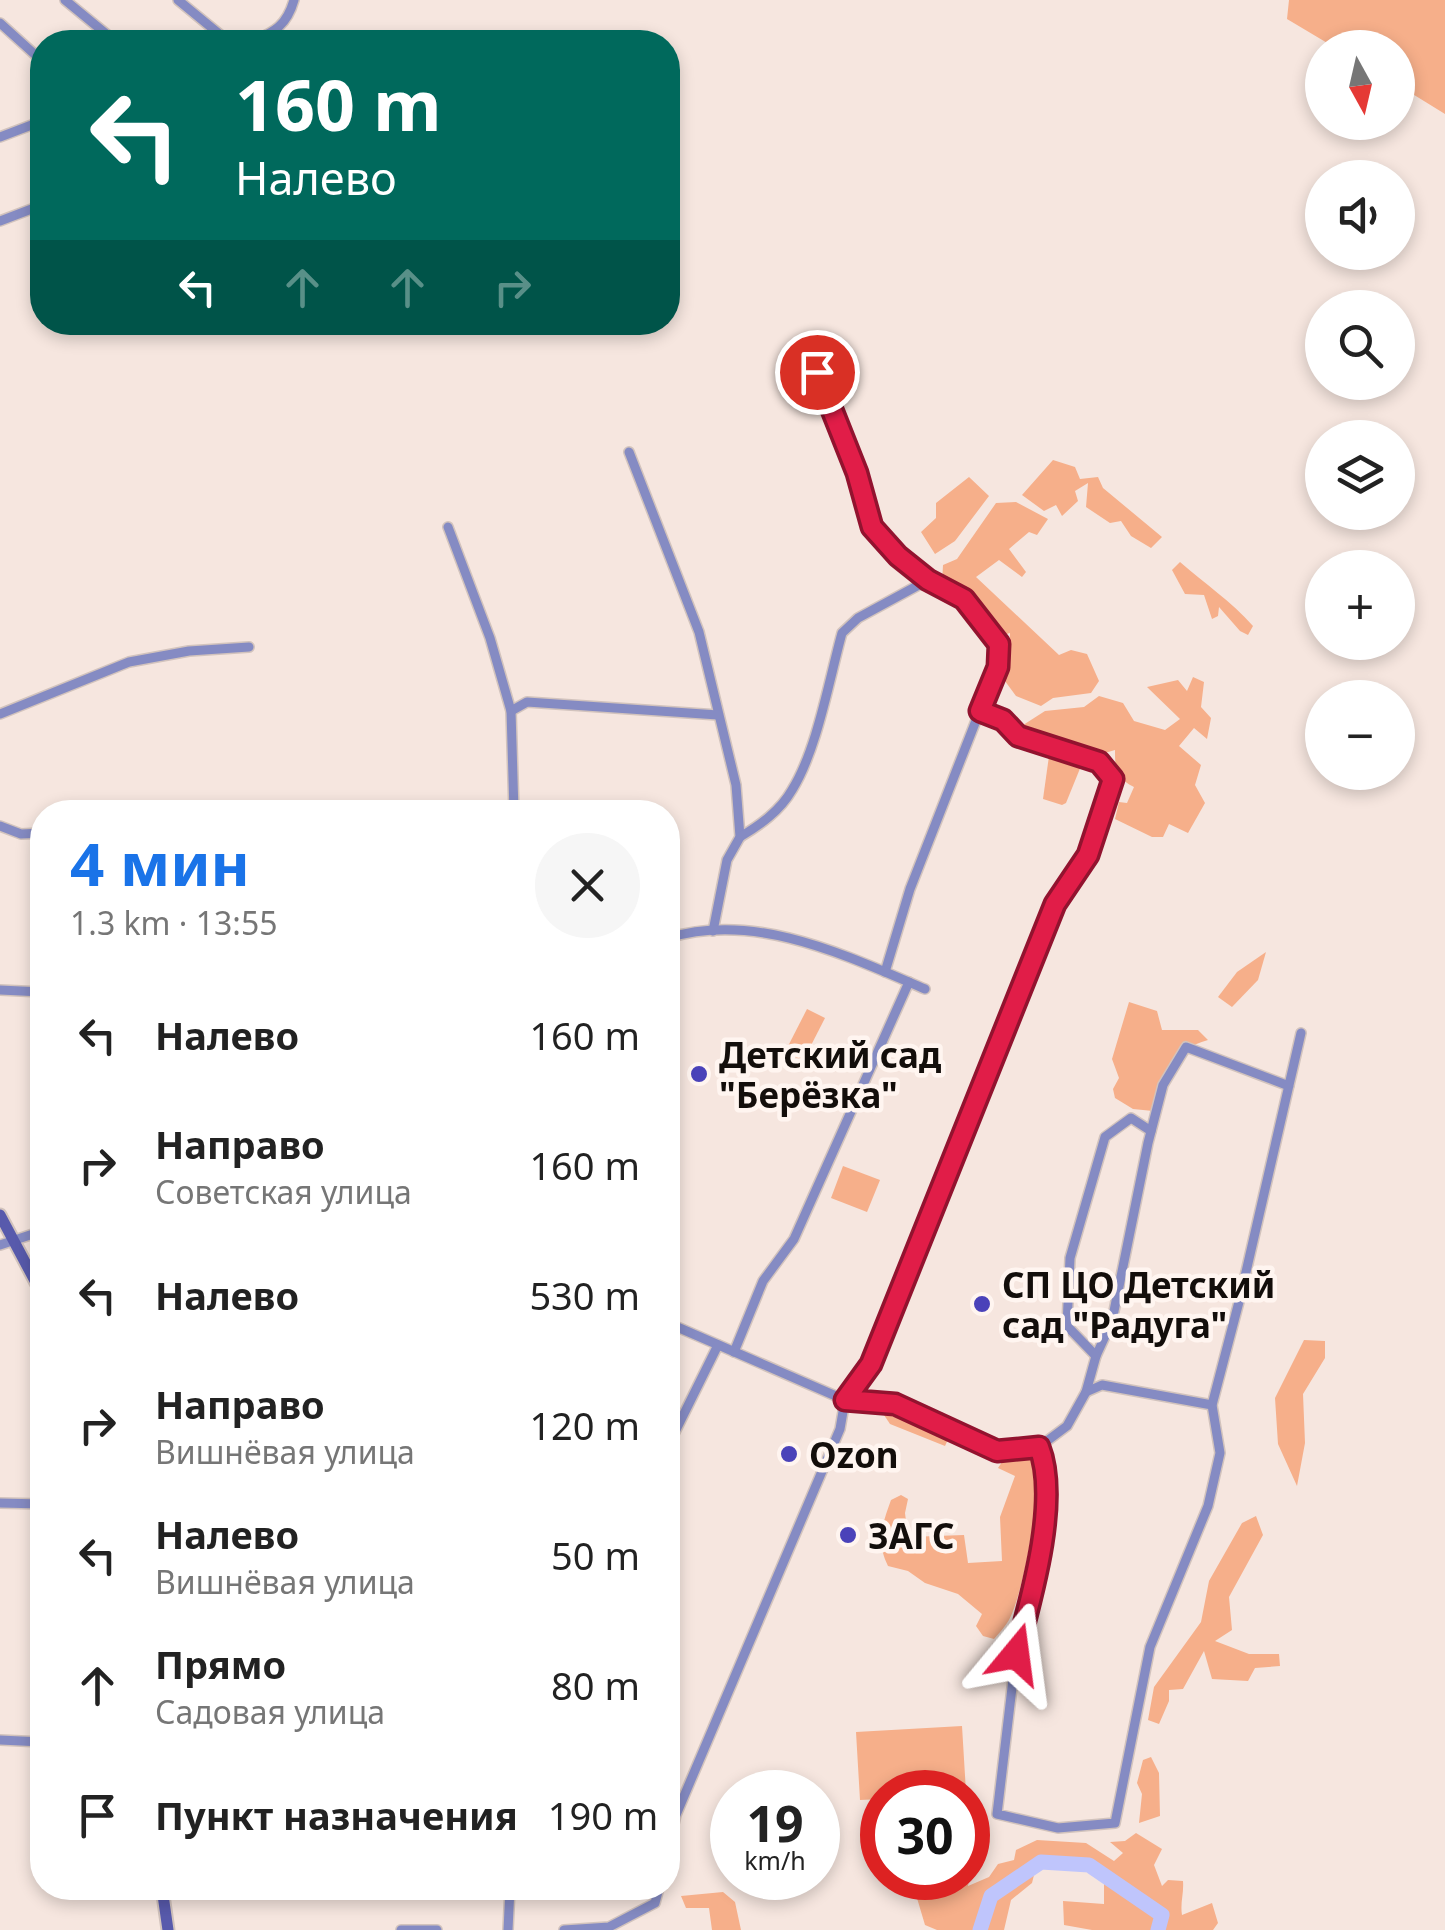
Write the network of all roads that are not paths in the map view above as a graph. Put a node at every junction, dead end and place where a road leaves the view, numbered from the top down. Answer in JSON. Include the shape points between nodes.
{"nodes":[{"id":1,"x":65,"y":0,"type":"edge"},
{"id":2,"x":178,"y":0,"type":"edge"},
{"id":3,"x":294,"y":0,"type":"edge"},
{"id":4,"x":0,"y":24,"type":"edge"},
{"id":5,"x":101,"y":30,"type":"edge"},
{"id":6,"x":214,"y":30,"type":"edge"},
{"id":7,"x":278,"y":30,"type":"edge"},
{"id":8,"x":30,"y":50,"type":"edge"},
{"id":9,"x":30,"y":126,"type":"edge"},
{"id":10,"x":0,"y":137,"type":"edge"},
{"id":11,"x":30,"y":210,"type":"edge"},
{"id":12,"x":0,"y":221,"type":"edge"},
{"id":13,"x":817,"y":372,"type":"dead end"},
{"id":14,"x":629,"y":452,"type":"dead end"},
{"id":15,"x":448,"y":527,"type":"dead end"},
{"id":16,"x":928,"y":580,"type":"junction"},
{"id":17,"x":249,"y":647,"type":"dead end"},
{"id":18,"x":511,"y":711,"type":"junction"},
{"id":19,"x":980,"y":711,"type":"junction"},
{"id":20,"x":0,"y":714,"type":"edge"},
{"id":21,"x":718,"y":716,"type":"junction"},
{"id":22,"x":513,"y":800,"type":"edge"},
{"id":23,"x":0,"y":826,"type":"edge"},
{"id":24,"x":30,"y":834,"type":"edge"},
{"id":25,"x":740,"y":837,"type":"junction"},
{"id":26,"x":713,"y":931,"type":"junction"},
{"id":27,"x":680,"y":934,"type":"edge"},
{"id":28,"x":885,"y":972,"type":"junction"},
{"id":29,"x":909,"y":982,"type":"junction"},
{"id":30,"x":924,"y":989,"type":"dead end"},
{"id":31,"x":0,"y":990,"type":"edge"},
{"id":32,"x":30,"y":991,"type":"edge"},
{"id":33,"x":1301,"y":1033,"type":"dead end"},
{"id":34,"x":1289,"y":1086,"type":"junction"},
{"id":35,"x":1151,"y":1130,"type":"junction"},
{"id":36,"x":0,"y":1215,"type":"edge"},
{"id":37,"x":30,"y":1234,"type":"edge"},
{"id":38,"x":13,"y":1238,"type":"junction"},
{"id":39,"x":0,"y":1244,"type":"edge"},
{"id":40,"x":30,"y":1271,"type":"edge"},
{"id":41,"x":680,"y":1328,"type":"edge"},
{"id":42,"x":718,"y":1344,"type":"junction"},
{"id":43,"x":734,"y":1352,"type":"junction"},
{"id":44,"x":1096,"y":1356,"type":"junction"},
{"id":45,"x":1086,"y":1392,"type":"junction"},
{"id":46,"x":845,"y":1400,"type":"junction"},
{"id":47,"x":1212,"y":1405,"type":"junction"},
{"id":48,"x":680,"y":1422,"type":"edge"},
{"id":49,"x":1039,"y":1447,"type":"junction"},
{"id":50,"x":0,"y":1502,"type":"edge"},
{"id":51,"x":30,"y":1503,"type":"edge"},
{"id":52,"x":0,"y":1740,"type":"edge"},
{"id":53,"x":30,"y":1741,"type":"edge"},
{"id":54,"x":680,"y":1806,"type":"edge"},
{"id":55,"x":164,"y":1900,"type":"edge"},
{"id":56,"x":509,"y":1900,"type":"edge"},
{"id":57,"x":656,"y":1900,"type":"edge"},
{"id":58,"x":168,"y":1930,"type":"edge"},
{"id":59,"x":401,"y":1930,"type":"edge"},
{"id":60,"x":436,"y":1930,"type":"edge"},
{"id":61,"x":508,"y":1930,"type":"edge"},
{"id":62,"x":568,"y":1930,"type":"edge"}],
"edges":[{"from":1,"to":5,"type":"street"},
{"from":2,"to":6,"type":"street"},
{"from":3,"to":7,"type":"street"},
{"from":4,"to":8,"type":"street"},
{"from":9,"to":10,"type":"street"},
{"from":11,"to":12,"type":"street"},
{"from":13,"to":16,"type":"street","via":[[872,527]]},
{"from":14,"to":21,"type":"street","via":[[700,632]]},
{"from":15,"to":18,"type":"street"},
{"from":16,"to":19,"type":"street","via":[[964,599],[999,644],[998,667]]},
{"from":16,"to":25,"type":"street","via":[[842,633],[804,768],[764,823]]},
{"from":17,"to":20,"type":"street","via":[[130,662]]},
{"from":18,"to":21,"type":"street","via":[[527,702]]},
{"from":18,"to":22,"type":"street"},
{"from":19,"to":28,"type":"street"},
{"from":19,"to":46,"type":"street","via":[[1003,720],[1018,736],[1099,762],[1113,779],[1088,855],[1055,904],[871,1364]]},
{"from":21,"to":25,"type":"street","via":[[736,785]]},
{"from":23,"to":24,"type":"street"},
{"from":25,"to":26,"type":"street","via":[[727,860]]},
{"from":26,"to":27,"type":"street"},
{"from":26,"to":28,"type":"street","via":[[795,939]]},
{"from":28,"to":29,"type":"street"},
{"from":29,"to":30,"type":"street"},
{"from":29,"to":43,"type":"street","via":[[794,1238],[764,1281]]},
{"from":31,"to":32,"type":"street"},
{"from":33,"to":34,"type":"street"},
{"from":34,"to":35,"type":"street","via":[[1186,1047],[1164,1086]]},
{"from":34,"to":47,"type":"street"},
{"from":35,"to":44,"type":"street","via":[[1112,1321]]},
{"from":35,"to":44,"type":"street","via":[[1131,1118],[1105,1137],[1070,1258],[1067,1326]]},
{"from":36,"to":38,"type":"main road"},
{"from":37,"to":38,"type":"street"},
{"from":38,"to":39,"type":"street"},
{"from":38,"to":40,"type":"main road"},
{"from":41,"to":42,"type":"street"},
{"from":42,"to":43,"type":"street"},
{"from":42,"to":48,"type":"street"},
{"from":43,"to":46,"type":"street"},
{"from":44,"to":45,"type":"street"},
{"from":45,"to":47,"type":"street","via":[[1102,1385]]},
{"from":45,"to":49,"type":"street","via":[[1067,1426]]},
{"from":46,"to":49,"type":"street","via":[[895,1404],[997,1451]]},
{"from":46,"to":54,"type":"street","via":[[840,1429]]},
{"from":47,"to":49,"type":"street","via":[[1220,1454],[1208,1506],[1150,1647],[1115,1822],[1058,1828],[998,1814],[1016,1654],[1039,1573],[1046,1466]]},
{"from":50,"to":51,"type":"street"},
{"from":52,"to":53,"type":"street"},
{"from":55,"to":58,"type":"main road"},
{"from":56,"to":61,"type":"street"},
{"from":57,"to":62,"type":"street","via":[[609,1927]]},
{"from":59,"to":60,"type":"street"}]}
